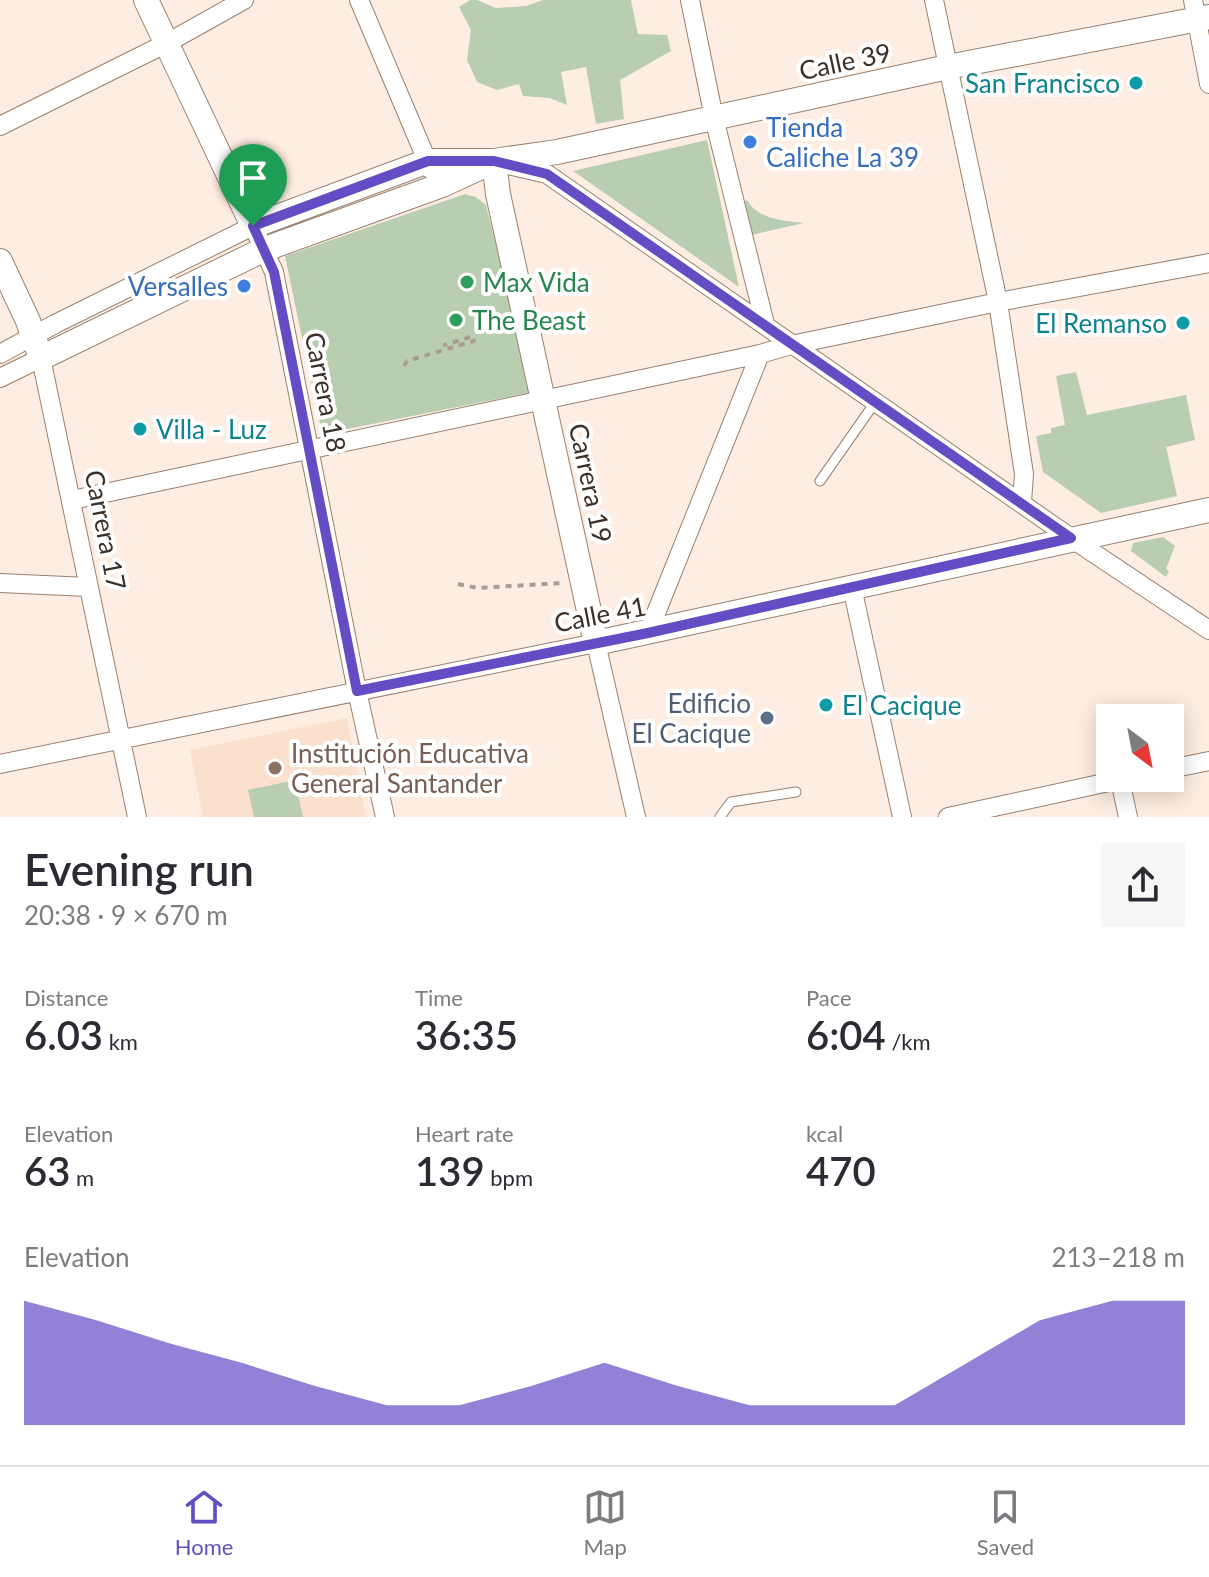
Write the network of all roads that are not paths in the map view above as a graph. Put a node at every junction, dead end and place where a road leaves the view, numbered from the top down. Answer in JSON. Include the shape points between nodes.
{"nodes":[{"id":1,"x":146,"y":0,"type":"edge"},
{"id":2,"x":244,"y":0,"type":"edge"},
{"id":3,"x":359,"y":0,"type":"edge"},
{"id":4,"x":690,"y":0,"type":"edge"},
{"id":5,"x":934,"y":0,"type":"edge"},
{"id":6,"x":1200,"y":12,"type":"edge"},
{"id":7,"x":167,"y":43,"type":"junction"},
{"id":8,"x":948,"y":67,"type":"junction"},
{"id":9,"x":1209,"y":84,"type":"edge"},
{"id":10,"x":714,"y":118,"type":"junction"},
{"id":11,"x":0,"y":126,"type":"edge"},
{"id":12,"x":428,"y":161,"type":"junction"},
{"id":13,"x":494,"y":161,"type":"junction"},
{"id":14,"x":437,"y":187,"type":"junction"},
{"id":15,"x":253,"y":226,"type":"junction"},
{"id":16,"x":265,"y":249,"type":"junction"},
{"id":17,"x":0,"y":261,"type":"edge"},
{"id":18,"x":1209,"y":263,"type":"edge"},
{"id":19,"x":998,"y":302,"type":"junction"},
{"id":20,"x":765,"y":324,"type":"junction"},
{"id":21,"x":791,"y":345,"type":"junction"},
{"id":22,"x":38,"y":347,"type":"junction"},
{"id":23,"x":0,"y":354,"type":"edge"},
{"id":24,"x":760,"y":354,"type":"junction"},
{"id":25,"x":0,"y":378,"type":"edge"},
{"id":26,"x":544,"y":399,"type":"junction"},
{"id":27,"x":876,"y":401,"type":"junction"},
{"id":28,"x":309,"y":448,"type":"junction"},
{"id":29,"x":820,"y":481,"type":"dead end"},
{"id":30,"x":72,"y":500,"type":"junction"},
{"id":31,"x":1022,"y":502,"type":"junction"},
{"id":32,"x":1209,"y":510,"type":"edge"},
{"id":33,"x":1071,"y":538,"type":"junction"},
{"id":34,"x":0,"y":583,"type":"edge"},
{"id":35,"x":88,"y":587,"type":"junction"},
{"id":36,"x":852,"y":587,"type":"junction"},
{"id":37,"x":1209,"y":630,"type":"edge"},
{"id":38,"x":648,"y":633,"type":"junction"},
{"id":39,"x":596,"y":643,"type":"junction"},
{"id":40,"x":357,"y":691,"type":"junction"},
{"id":41,"x":120,"y":741,"type":"junction"},
{"id":42,"x":1209,"y":761,"type":"edge"},
{"id":43,"x":0,"y":764,"type":"edge"},
{"id":44,"x":1184,"y":766,"type":"edge"},
{"id":45,"x":1096,"y":785,"type":"edge"},
{"id":46,"x":796,"y":792,"type":"dead end"},
{"id":47,"x":1125,"y":792,"type":"edge"},
{"id":48,"x":137,"y":817,"type":"edge"},
{"id":49,"x":385,"y":817,"type":"edge"},
{"id":50,"x":636,"y":817,"type":"edge"},
{"id":51,"x":720,"y":817,"type":"edge"},
{"id":52,"x":902,"y":817,"type":"edge"},
{"id":53,"x":948,"y":817,"type":"edge"},
{"id":54,"x":1128,"y":817,"type":"edge"}],
"edges":[{"from":1,"to":7,"type":"street","name":"Carrera 18"},
{"from":2,"to":7,"type":"street"},
{"from":3,"to":12,"type":"street"},
{"from":4,"to":10,"type":"street"},
{"from":5,"to":8,"type":"street"},
{"from":6,"to":8,"type":"street","name":"Calle 39"},
{"from":6,"to":9,"type":"street"},
{"from":7,"to":11,"type":"street"},
{"from":7,"to":15,"type":"street","name":"Carrera 18"},
{"from":8,"to":10,"type":"street","name":"Calle 39"},
{"from":8,"to":19,"type":"street"},
{"from":10,"to":13,"type":"street","name":"Calle 39"},
{"from":10,"to":20,"type":"street"},
{"from":12,"to":13,"type":"street","name":"Calle 39"},
{"from":12,"to":14,"type":"street"},
{"from":12,"to":15,"type":"street","name":"Calle 39"},
{"from":13,"to":14,"type":"street","name":"Calle 39"},
{"from":13,"to":20,"type":"street","via":[[547,174]]},
{"from":13,"to":26,"type":"street","name":"Carrera 19"},
{"from":14,"to":16,"type":"street","name":"Calle 39"},
{"from":15,"to":16,"type":"street","name":"Carrera 18"},
{"from":15,"to":22,"type":"street","name":"Calle 39","via":[[55,324]]},
{"from":16,"to":22,"type":"street","name":"Calle 39"},
{"from":16,"to":28,"type":"street","name":"Carrera 18"},
{"from":17,"to":22,"type":"street","name":"Carrera 17"},
{"from":18,"to":19,"type":"street"},
{"from":19,"to":21,"type":"street"},
{"from":19,"to":31,"type":"street","via":[[1024,474]]},
{"from":20,"to":21,"type":"street"},
{"from":21,"to":24,"type":"street"},
{"from":21,"to":27,"type":"street"},
{"from":22,"to":23,"type":"street","name":"Calle 39"},
{"from":22,"to":25,"type":"street","name":"Calle 39"},
{"from":22,"to":30,"type":"street","name":"Carrera 17"},
{"from":24,"to":26,"type":"street"},
{"from":24,"to":38,"type":"street"},
{"from":26,"to":28,"type":"street"},
{"from":26,"to":39,"type":"street","name":"Carrera 19"},
{"from":27,"to":29,"type":"lane"},
{"from":27,"to":31,"type":"street"},
{"from":28,"to":30,"type":"street"},
{"from":28,"to":40,"type":"street","name":"Carrera 18"},
{"from":30,"to":35,"type":"street","name":"Carrera 17"},
{"from":31,"to":33,"type":"street"},
{"from":32,"to":33,"type":"street","name":"Calle 41"},
{"from":33,"to":36,"type":"street","name":"Calle 41"},
{"from":33,"to":37,"type":"street"},
{"from":34,"to":35,"type":"street"},
{"from":35,"to":41,"type":"street","name":"Carrera 17"},
{"from":36,"to":38,"type":"street","name":"Calle 41"},
{"from":36,"to":52,"type":"street"},
{"from":38,"to":39,"type":"street","name":"Calle 41"},
{"from":39,"to":40,"type":"street","name":"Calle 41"},
{"from":39,"to":50,"type":"street","name":"Carrera 19"},
{"from":40,"to":41,"type":"street","name":"Calle 41"},
{"from":40,"to":49,"type":"street","name":"Carrera 18"},
{"from":41,"to":43,"type":"street","name":"Calle 41"},
{"from":41,"to":48,"type":"street","name":"Carrera 17"},
{"from":42,"to":44,"type":"street"},
{"from":45,"to":53,"type":"street"},
{"from":46,"to":51,"type":"lane","via":[[731,802]]},
{"from":47,"to":54,"type":"street"}]}
